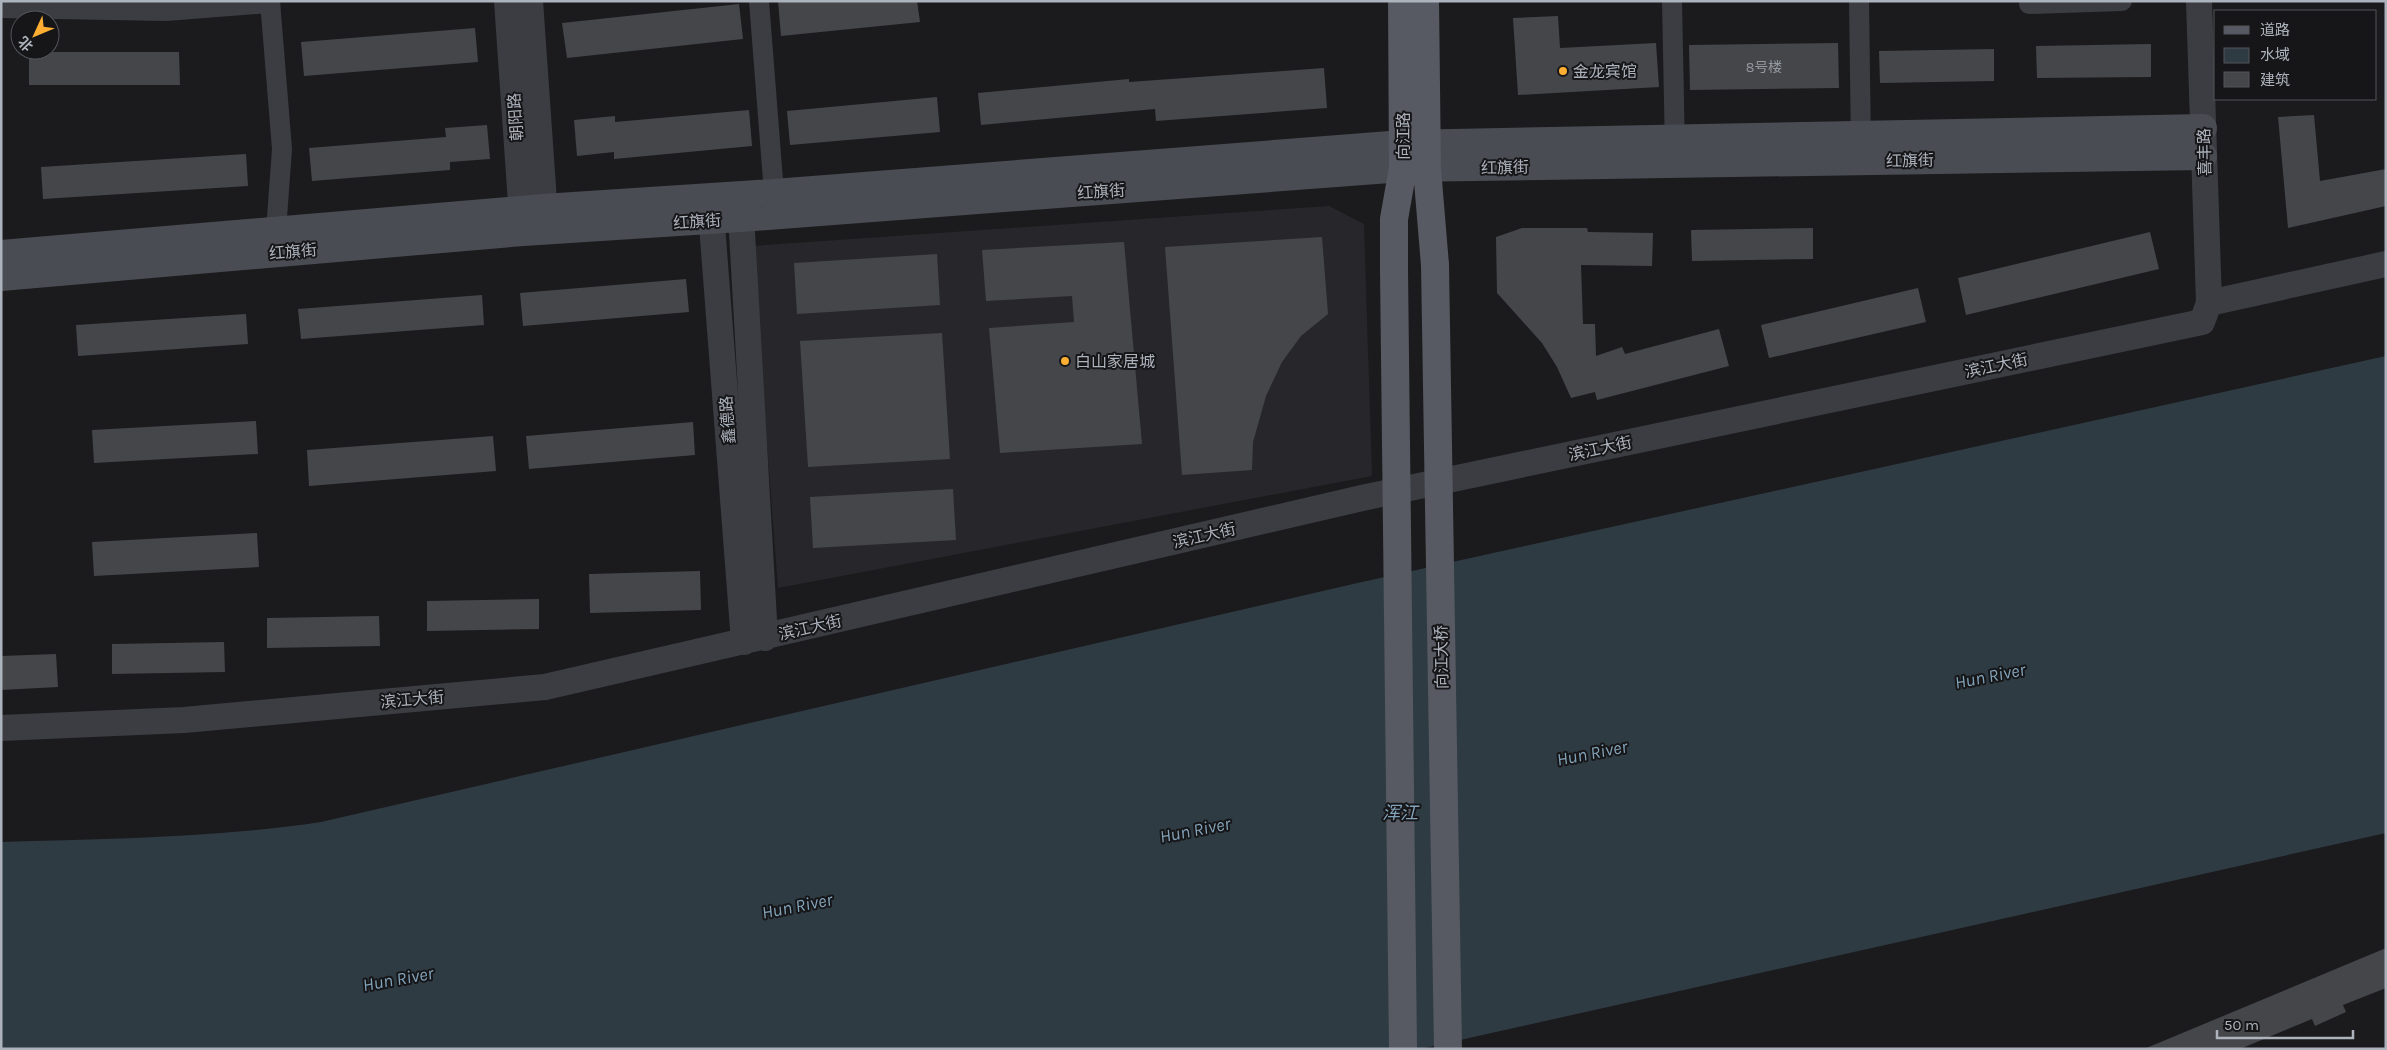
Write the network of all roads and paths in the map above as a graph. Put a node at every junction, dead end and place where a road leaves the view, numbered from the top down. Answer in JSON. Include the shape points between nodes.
{"nodes":[{"id":1,"x":508,"y":1,"type":"edge"},
{"id":2,"x":530,"y":1,"type":"edge"},
{"id":3,"x":759,"y":1,"type":"edge"},
{"id":4,"x":1402,"y":1,"type":"edge"},
{"id":5,"x":1425,"y":1,"type":"edge"},
{"id":6,"x":1672,"y":1,"type":"edge"},
{"id":7,"x":1859,"y":1,"type":"edge"},
{"id":8,"x":2122,"y":1,"type":"edge"},
{"id":9,"x":2199,"y":1,"type":"edge"},
{"id":10,"x":270,"y":2,"type":"edge"},
{"id":11,"x":2029,"y":4,"type":"dead end"},
{"id":12,"x":1,"y":8,"type":"edge"},
{"id":13,"x":2203,"y":128,"type":"junction"},
{"id":14,"x":1861,"y":148,"type":"junction"},
{"id":15,"x":1675,"y":152,"type":"junction"},
{"id":16,"x":1415,"y":156,"type":"junction"},
{"id":17,"x":2203,"y":156,"type":"junction"},
{"id":18,"x":774,"y":194,"type":"junction"},
{"id":19,"x":740,"y":207,"type":"junction"},
{"id":20,"x":711,"y":209,"type":"junction"},
{"id":21,"x":533,"y":220,"type":"junction"},
{"id":22,"x":276,"y":231,"type":"junction"},
{"id":23,"x":1,"y":254,"type":"edge"},
{"id":24,"x":1434,"y":264,"type":"joint"},
{"id":25,"x":2386,"y":264,"type":"edge"},
{"id":26,"x":1,"y":277,"type":"edge"},
{"id":27,"x":2209,"y":303,"type":"junction"},
{"id":28,"x":755,"y":640,"type":"junction"},
{"id":29,"x":1,"y":728,"type":"edge"},
{"id":30,"x":1403,"y":1049,"type":"edge"},
{"id":31,"x":1448,"y":1049,"type":"edge"}],
"edges":[{"from":1,"to":21,"type":"street","name":"朝阳路"},
{"from":2,"to":21,"type":"street","name":"朝阳路"},
{"from":3,"to":18,"type":"street"},
{"from":4,"to":16,"type":"main road","name":"向江路"},
{"from":5,"to":16,"type":"main road","name":"向江路"},
{"from":6,"to":15,"type":"street"},
{"from":7,"to":14,"type":"street"},
{"from":8,"to":11,"type":"street"},
{"from":9,"to":13,"type":"street","name":"喜丰路"},
{"from":10,"to":12,"type":"street","via":[[166,11]]},
{"from":10,"to":22,"type":"street","via":[[282,149]]},
{"from":13,"to":14,"type":"main road"},
{"from":13,"to":17,"type":"street","name":"喜丰路"},
{"from":14,"to":15,"type":"main road","name":"红旗街"},
{"from":14,"to":17,"type":"main road","name":"红旗街"},
{"from":15,"to":16,"type":"main road","name":"红旗街"},
{"from":16,"to":18,"type":"main road"},
{"from":16,"to":19,"type":"main road","name":"红旗街"},
{"from":16,"to":24,"type":"main road","name":"向江路"},
{"from":16,"to":30,"type":"main road","name":"向江路","bridge":true,"via":[[1394,219]]},
{"from":17,"to":27,"type":"street","name":"喜丰路"},
{"from":18,"to":19,"type":"main road"},
{"from":19,"to":20,"type":"main road"},
{"from":19,"to":28,"type":"street","name":"鑫德路"},
{"from":20,"to":21,"type":"main road"},
{"from":20,"to":28,"type":"street","name":"鑫德路"},
{"from":21,"to":22,"type":"main road"},
{"from":21,"to":26,"type":"main road","name":"红旗街"},
{"from":22,"to":23,"type":"main road"},
{"from":24,"to":31,"type":"main road","name":"向江大桥","bridge":true},
{"from":25,"to":27,"type":"street"},
{"from":27,"to":28,"type":"street","name":"滨江大街","via":[[2202,322],[1362,498]]},
{"from":28,"to":29,"type":"street","name":"滨江大街","via":[[545,687],[184,720]]}]}
